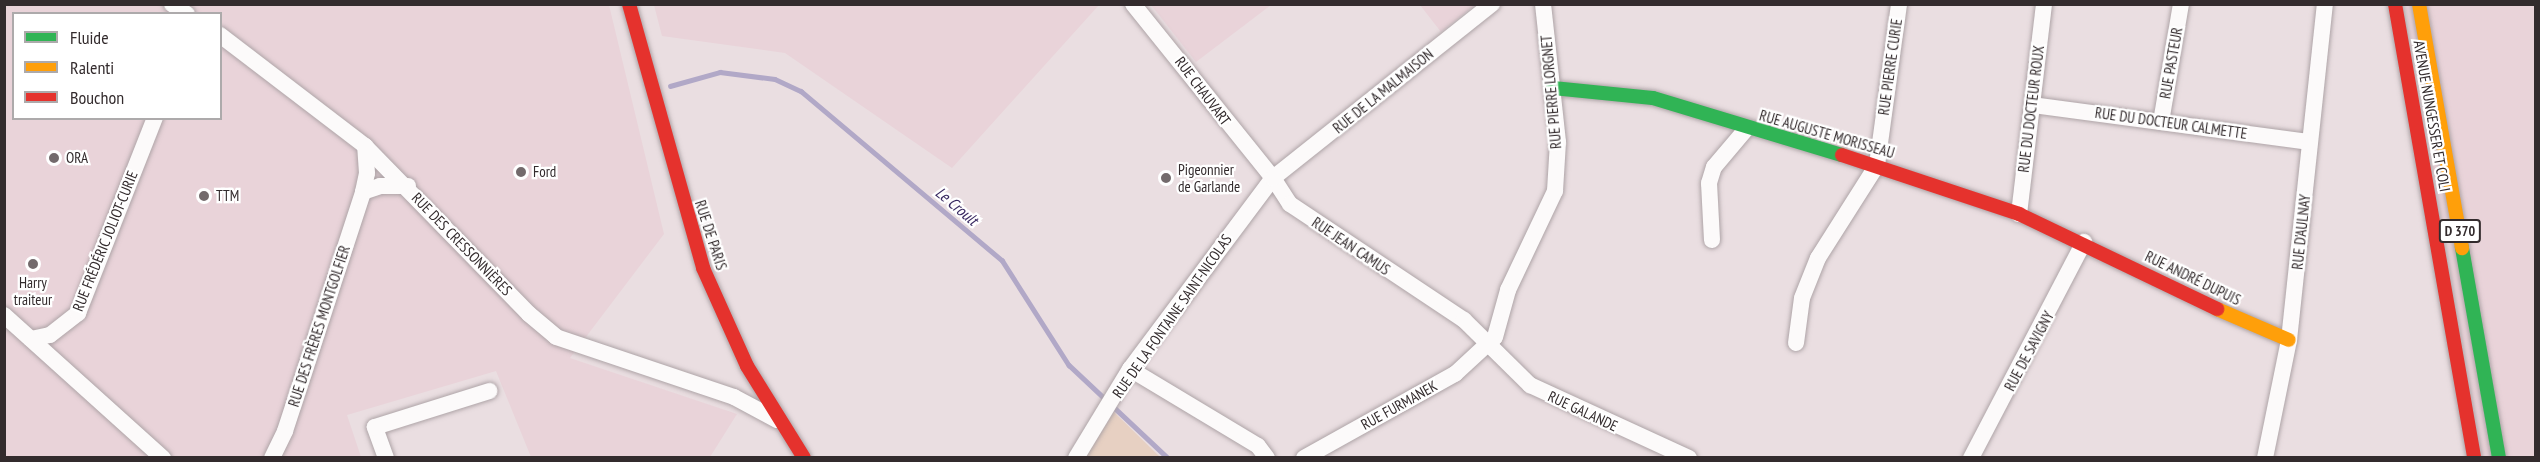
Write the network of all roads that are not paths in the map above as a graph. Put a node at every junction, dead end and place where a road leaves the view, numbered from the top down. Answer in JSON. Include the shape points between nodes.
{"nodes":[{"id":1,"x":628,"y":4,"type":"edge"},
{"id":2,"x":1133,"y":4,"type":"edge"},
{"id":3,"x":1492,"y":4,"type":"edge"},
{"id":4,"x":1543,"y":4,"type":"edge"},
{"id":5,"x":1899,"y":4,"type":"edge"},
{"id":6,"x":2044,"y":4,"type":"edge"},
{"id":7,"x":2181,"y":4,"type":"edge"},
{"id":8,"x":2325,"y":4,"type":"edge"},
{"id":9,"x":2396,"y":4,"type":"edge"},
{"id":10,"x":2419,"y":4,"type":"edge"},
{"id":11,"x":222,"y":37,"type":"edge"},
{"id":12,"x":1553,"y":88,"type":"junction"},
{"id":13,"x":2032,"y":105,"type":"junction"},
{"id":14,"x":154,"y":120,"type":"edge"},
{"id":15,"x":2161,"y":122,"type":"junction"},
{"id":16,"x":1747,"y":128,"type":"junction"},
{"id":17,"x":2310,"y":142,"type":"junction"},
{"id":18,"x":365,"y":146,"type":"junction"},
{"id":19,"x":1877,"y":165,"type":"junction"},
{"id":20,"x":1273,"y":178,"type":"junction"},
{"id":21,"x":408,"y":186,"type":"junction"},
{"id":22,"x":363,"y":192,"type":"junction"},
{"id":23,"x":2019,"y":214,"type":"junction"},
{"id":24,"x":1712,"y":240,"type":"dead end"},
{"id":25,"x":2084,"y":242,"type":"junction"},
{"id":26,"x":2473,"y":299,"type":"junction"},
{"id":27,"x":2447,"y":303,"type":"junction"},
{"id":28,"x":4,"y":315,"type":"edge"},
{"id":29,"x":31,"y":339,"type":"junction"},
{"id":30,"x":2289,"y":340,"type":"junction"},
{"id":31,"x":1796,"y":343,"type":"dead end"},
{"id":32,"x":1489,"y":345,"type":"junction"},
{"id":33,"x":747,"y":366,"type":"junction"},
{"id":34,"x":1130,"y":369,"type":"junction"},
{"id":35,"x":489,"y":391,"type":"dead end"},
{"id":36,"x":734,"y":397,"type":"junction"},
{"id":37,"x":780,"y":423,"type":"junction"},
{"id":38,"x":163,"y":458,"type":"edge"},
{"id":39,"x":272,"y":458,"type":"edge"},
{"id":40,"x":386,"y":458,"type":"edge"},
{"id":41,"x":804,"y":458,"type":"edge"},
{"id":42,"x":1076,"y":458,"type":"edge"},
{"id":43,"x":1267,"y":458,"type":"edge"},
{"id":44,"x":1304,"y":458,"type":"edge"},
{"id":45,"x":1689,"y":458,"type":"edge"},
{"id":46,"x":1971,"y":458,"type":"edge"},
{"id":47,"x":2265,"y":458,"type":"edge"},
{"id":48,"x":2474,"y":458,"type":"edge"},
{"id":49,"x":2499,"y":458,"type":"edge"}],
"edges":[{"from":1,"to":33,"type":"street","name":"RUE DE PARIS","via":[[703,268]]},
{"from":2,"to":20,"type":"street","name":"RUE CHAUVART"},
{"from":3,"to":20,"type":"street","name":"RUE DE LA MALMAISON"},
{"from":4,"to":12,"type":"street","name":"RUE PIERRE LORGNET"},
{"from":5,"to":19,"type":"street","name":"RUE PIERRE CURIE"},
{"from":6,"to":13,"type":"street","name":"RUE DU DOCTEUR ROUX"},
{"from":7,"to":15,"type":"street","name":"RUE PASTEUR"},
{"from":8,"to":17,"type":"street","name":"RUE D'AULNAY"},
{"from":9,"to":27,"type":"street","name":"AVENUE NUNGESSER ET COLI","number":"D 370"},
{"from":10,"to":26,"type":"street","name":"AVENUE NUNGESSER ET COLI","number":"D 370"},
{"from":11,"to":18,"type":"street","name":"RUE DES CRESSONNIÈRES"},
{"from":12,"to":16,"type":"street","name":"RUE AUGUSTE MORISSEAU","via":[[1653,98]]},
{"from":12,"to":32,"type":"street","name":"RUE PIERRE LORGNET","via":[[1558,142],[1555,191],[1508,290],[1500,327]]},
{"from":13,"to":15,"type":"street","name":"RUE DU DOCTEUR CALMETTE"},
{"from":13,"to":23,"type":"street","name":"RUE DU DOCTEUR ROUX"},
{"from":14,"to":29,"type":"street","name":"RUE FRÉDÉRIC JOLIOT-CURIE","via":[[78,313],[50,335]]},
{"from":15,"to":17,"type":"street","name":"RUE DU DOCTEUR CALMETTE"},
{"from":16,"to":19,"type":"street","name":"RUE AUGUSTE MORISSEAU"},
{"from":16,"to":24,"type":"street","via":[[1714,167],[1709,183]]},
{"from":17,"to":30,"type":"street","name":"RUE D'AULNAY"},
{"from":18,"to":21,"type":"street","name":"RUE DES CRESSONNIÈRES"},
{"from":18,"to":22,"type":"street","name":"RUE DES FRÈRES MONTGOLFIER","via":[[367,173]]},
{"from":19,"to":23,"type":"street","name":"RUE AUGUSTE MORISSEAU"},
{"from":19,"to":31,"type":"street","via":[[1818,258],[1802,298]]},
{"from":20,"to":32,"type":"street","name":"RUE JEAN CAMUS","via":[[1290,204],[1464,320]]},
{"from":20,"to":34,"type":"street","name":"RUE DE LA FONTAINE SAINT-NICOLAS"},
{"from":21,"to":22,"type":"street","via":[[380,186]]},
{"from":21,"to":36,"type":"street","name":"RUE DES CRESSONNIÈRES","via":[[529,314],[556,337]]},
{"from":22,"to":39,"type":"street","name":"RUE DES FRÈRES MONTGOLFIER","via":[[285,431]]},
{"from":23,"to":25,"type":"street","name":"RUE AUGUSTE MORISSEAU"},
{"from":25,"to":30,"type":"street","name":"RUE ANDRÉ DUPUIS","via":[[2199,301]]},
{"from":25,"to":46,"type":"street","name":"RUE DE SAVIGNY"},
{"from":26,"to":27,"type":"street"},
{"from":26,"to":49,"type":"street","name":"AVENUE NUNGESSER ET COLI","number":"D 370"},
{"from":27,"to":48,"type":"street","name":"AVENUE NUNGESSER ET COLI","number":"D 370"},
{"from":28,"to":29,"type":"street"},
{"from":29,"to":38,"type":"street"},
{"from":30,"to":47,"type":"street","name":"RUE D'AULNAY"},
{"from":32,"to":44,"type":"street","name":"RUE FURMANEK","via":[[1455,374]]},
{"from":32,"to":45,"type":"street","name":"RUE GALANDE","via":[[1530,385]]},
{"from":33,"to":36,"type":"street","via":[[743,390]]},
{"from":33,"to":37,"type":"street","name":"RUE DE PARIS"},
{"from":34,"to":42,"type":"street","name":"RUE DE LA FONTAINE SAINT-NICOLAS"},
{"from":34,"to":43,"type":"street","via":[[1258,446]]},
{"from":35,"to":40,"type":"street","via":[[375,427]]},
{"from":36,"to":37,"type":"street","name":"RUE DES CRESSONNIÈRES"},
{"from":37,"to":41,"type":"street","name":"RUE DE PARIS"}]}
